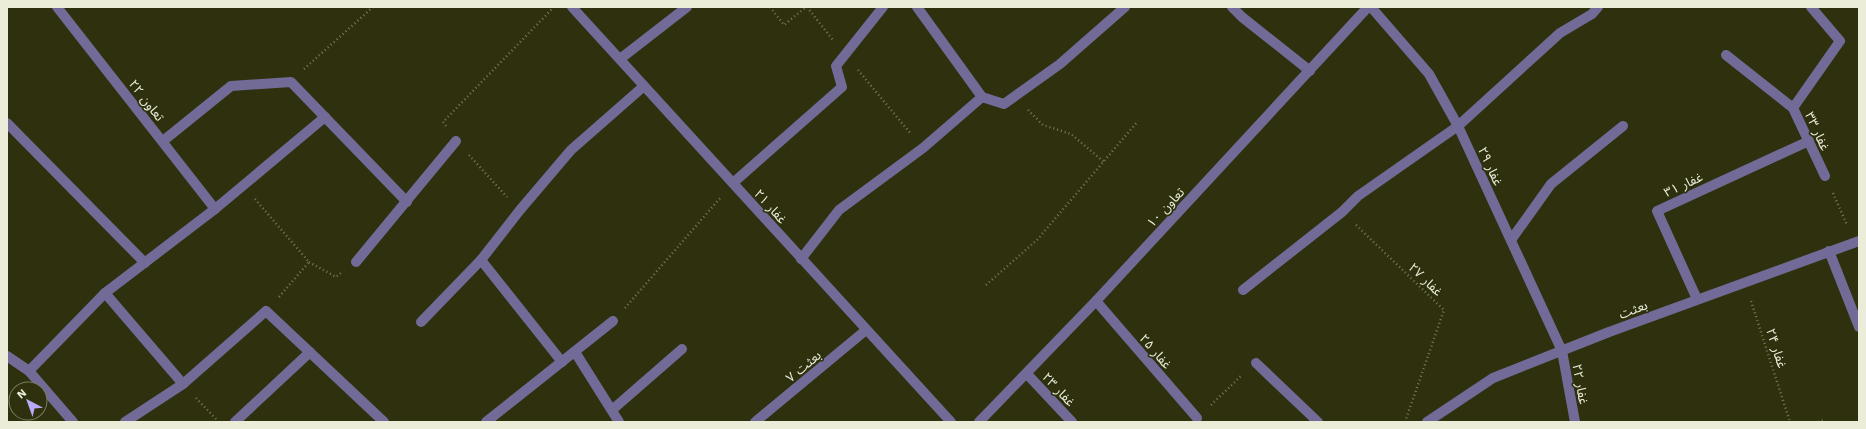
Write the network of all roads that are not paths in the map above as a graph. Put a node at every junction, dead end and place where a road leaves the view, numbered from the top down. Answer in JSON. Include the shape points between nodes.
{"nodes":[{"id":1,"x":57,"y":7,"type":"edge"},
{"id":2,"x":572,"y":7,"type":"edge"},
{"id":3,"x":687,"y":7,"type":"edge"},
{"id":4,"x":883,"y":7,"type":"edge"},
{"id":5,"x":917,"y":7,"type":"edge"},
{"id":6,"x":1125,"y":7,"type":"edge"},
{"id":7,"x":1232,"y":7,"type":"edge"},
{"id":8,"x":1368,"y":7,"type":"edge"},
{"id":9,"x":1371,"y":7,"type":"edge"},
{"id":10,"x":1811,"y":7,"type":"edge"},
{"id":11,"x":1592,"y":9,"type":"edge"},
{"id":12,"x":1726,"y":55,"type":"dead end"},
{"id":13,"x":620,"y":59,"type":"junction"},
{"id":14,"x":1310,"y":71,"type":"junction"},
{"id":15,"x":644,"y":86,"type":"junction"},
{"id":16,"x":982,"y":97,"type":"junction"},
{"id":17,"x":1793,"y":108,"type":"junction"},
{"id":18,"x":325,"y":118,"type":"junction"},
{"id":19,"x":7,"y":123,"type":"edge"},
{"id":20,"x":1458,"y":126,"type":"junction"},
{"id":21,"x":1623,"y":126,"type":"dead end"},
{"id":22,"x":456,"y":140,"type":"road end"},
{"id":23,"x":163,"y":141,"type":"junction"},
{"id":24,"x":1808,"y":141,"type":"junction"},
{"id":25,"x":1825,"y":176,"type":"road end"},
{"id":26,"x":733,"y":183,"type":"junction"},
{"id":27,"x":407,"y":202,"type":"junction"},
{"id":28,"x":215,"y":209,"type":"junction"},
{"id":29,"x":1511,"y":240,"type":"junction"},
{"id":30,"x":1857,"y":241,"type":"edge"},
{"id":31,"x":1829,"y":252,"type":"junction"},
{"id":32,"x":801,"y":259,"type":"junction"},
{"id":33,"x":481,"y":260,"type":"junction"},
{"id":34,"x":356,"y":262,"type":"road end"},
{"id":35,"x":145,"y":263,"type":"junction"},
{"id":36,"x":1243,"y":290,"type":"dead end"},
{"id":37,"x":105,"y":293,"type":"junction"},
{"id":38,"x":1697,"y":299,"type":"junction"},
{"id":39,"x":1096,"y":301,"type":"junction"},
{"id":40,"x":613,"y":321,"type":"road end"},
{"id":41,"x":421,"y":322,"type":"dead end"},
{"id":42,"x":1859,"y":326,"type":"edge"},
{"id":43,"x":866,"y":330,"type":"junction"},
{"id":44,"x":682,"y":349,"type":"dead end"},
{"id":45,"x":1562,"y":351,"type":"junction"},
{"id":46,"x":310,"y":352,"type":"junction"},
{"id":47,"x":575,"y":352,"type":"junction"},
{"id":48,"x":7,"y":356,"type":"edge"},
{"id":49,"x":562,"y":362,"type":"junction"},
{"id":50,"x":1256,"y":363,"type":"road end"},
{"id":51,"x":29,"y":371,"type":"junction"},
{"id":52,"x":1027,"y":374,"type":"junction"},
{"id":53,"x":183,"y":384,"type":"junction"},
{"id":54,"x":612,"y":410,"type":"junction"},
{"id":55,"x":1197,"y":418,"type":"road end"},
{"id":56,"x":73,"y":422,"type":"edge"},
{"id":57,"x":125,"y":422,"type":"edge"},
{"id":58,"x":235,"y":422,"type":"edge"},
{"id":59,"x":384,"y":422,"type":"edge"},
{"id":60,"x":486,"y":422,"type":"edge"},
{"id":61,"x":619,"y":422,"type":"edge"},
{"id":62,"x":755,"y":422,"type":"edge"},
{"id":63,"x":950,"y":422,"type":"edge"},
{"id":64,"x":979,"y":422,"type":"edge"},
{"id":65,"x":1072,"y":422,"type":"edge"},
{"id":66,"x":1318,"y":422,"type":"edge"},
{"id":67,"x":1427,"y":422,"type":"edge"},
{"id":68,"x":1575,"y":422,"type":"edge"}],
"edges":[{"from":1,"to":23,"type":"street","name":"تعاون ۲۲"},
{"from":2,"to":13,"type":"street","name":"غفار ۲۱"},
{"from":3,"to":13,"type":"street"},
{"from":4,"to":26,"type":"street","via":[[836,66],[842,87]]},
{"from":5,"to":16,"type":"street"},
{"from":6,"to":16,"type":"street","via":[[1060,64],[1004,104]]},
{"from":7,"to":14,"type":"street"},
{"from":8,"to":14,"type":"street","name":"تعاون ۱۰"},
{"from":9,"to":20,"type":"street","name":"غفار ۲۹","via":[[1430,74]]},
{"from":10,"to":17,"type":"street","via":[[1840,41]]},
{"from":11,"to":20,"type":"street","via":[[1560,33]]},
{"from":12,"to":17,"type":"street","name":"غفار ۳۳"},
{"from":13,"to":15,"type":"street","name":"غفار ۲۱"},
{"from":14,"to":39,"type":"street","name":"تعاون ۱۰"},
{"from":15,"to":26,"type":"street","name":"غفار ۲۱"},
{"from":15,"to":33,"type":"street","via":[[571,150]]},
{"from":16,"to":32,"type":"street","via":[[923,148],[839,210]]},
{"from":17,"to":24,"type":"street","name":"غفار ۳۳"},
{"from":18,"to":23,"type":"street","via":[[291,82],[231,86]]},
{"from":18,"to":27,"type":"street"},
{"from":18,"to":28,"type":"street"},
{"from":19,"to":35,"type":"street"},
{"from":20,"to":29,"type":"street","name":"غفار ۲۹"},
{"from":20,"to":36,"type":"street","via":[[1358,196],[1342,212]]},
{"from":21,"to":29,"type":"street","via":[[1551,184]]},
{"from":22,"to":27,"type":"street"},
{"from":23,"to":28,"type":"street","name":"تعاون ۲۲"},
{"from":24,"to":25,"type":"street","name":"غفار ۳۳"},
{"from":24,"to":38,"type":"street","name":"غفار ۳۱","via":[[1657,211]]},
{"from":26,"to":32,"type":"street","name":"غفار ۲۱"},
{"from":27,"to":34,"type":"street"},
{"from":28,"to":35,"type":"street"},
{"from":29,"to":45,"type":"street","name":"غفار ۲۹"},
{"from":30,"to":31,"type":"street","name":"بعثت"},
{"from":31,"to":38,"type":"street","name":"بعثت"},
{"from":31,"to":42,"type":"street"},
{"from":32,"to":43,"type":"street","name":"غفار ۲۱"},
{"from":33,"to":41,"type":"street"},
{"from":33,"to":49,"type":"street"},
{"from":35,"to":37,"type":"street"},
{"from":37,"to":51,"type":"street"},
{"from":37,"to":53,"type":"street"},
{"from":38,"to":45,"type":"street","name":"بعثت"},
{"from":39,"to":52,"type":"street","name":"تعاون ۱۰"},
{"from":39,"to":55,"type":"street","name":"غفار ۲۵"},
{"from":40,"to":47,"type":"street"},
{"from":43,"to":62,"type":"street","name":"بعثت ۷"},
{"from":43,"to":63,"type":"street","name":"غفار ۲۱"},
{"from":44,"to":54,"type":"street"},
{"from":45,"to":67,"type":"street","name":"بعثت","via":[[1493,378]]},
{"from":45,"to":68,"type":"street","name":"غفار ۲۲"},
{"from":46,"to":53,"type":"street","via":[[266,311]]},
{"from":46,"to":58,"type":"street"},
{"from":46,"to":59,"type":"street"},
{"from":47,"to":49,"type":"street"},
{"from":47,"to":54,"type":"street"},
{"from":48,"to":51,"type":"street"},
{"from":49,"to":60,"type":"street"},
{"from":50,"to":66,"type":"street"},
{"from":51,"to":56,"type":"street"},
{"from":52,"to":64,"type":"street","name":"تعاون ۱۰"},
{"from":52,"to":65,"type":"street","name":"غفار ۲۳"},
{"from":53,"to":57,"type":"street"},
{"from":54,"to":61,"type":"street"}]}
